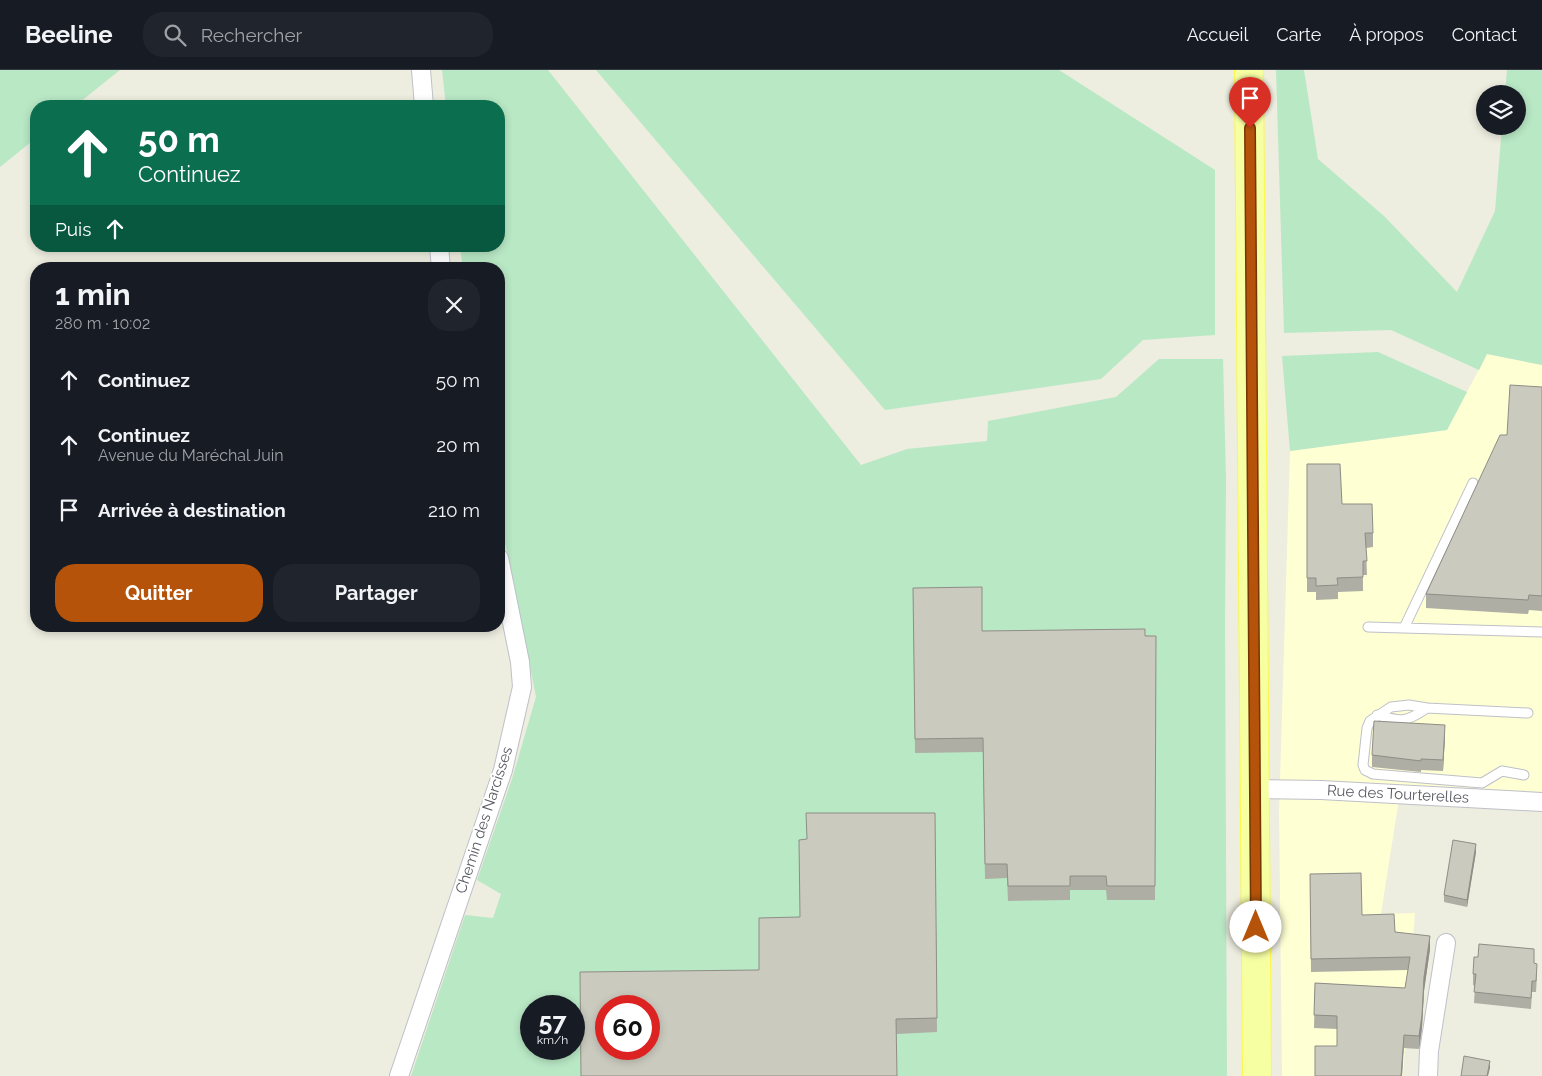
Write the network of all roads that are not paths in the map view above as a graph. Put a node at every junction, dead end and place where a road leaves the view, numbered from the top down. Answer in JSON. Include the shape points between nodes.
{"nodes":[{"id":1,"x":421,"y":70,"type":"edge"},
{"id":2,"x":1250,"y":70,"type":"edge"},
{"id":3,"x":424,"y":100,"type":"edge"},
{"id":4,"x":1473,"y":483,"type":"dead end"},
{"id":5,"x":505,"y":588,"type":"edge"},
{"id":6,"x":1368,"y":627,"type":"dead end"},
{"id":7,"x":1404,"y":628,"type":"junction"},
{"id":8,"x":1542,"y":632,"type":"edge"},
{"id":9,"x":1427,"y":708,"type":"junction"},
{"id":10,"x":1528,"y":713,"type":"dead end"},
{"id":11,"x":1377,"y":715,"type":"junction"},
{"id":12,"x":1524,"y":775,"type":"dead end"},
{"id":13,"x":1254,"y":789,"type":"junction"},
{"id":14,"x":1542,"y":802,"type":"edge"},
{"id":15,"x":1446,"y":943,"type":"dead end"},
{"id":16,"x":399,"y":1076,"type":"edge"},
{"id":17,"x":1257,"y":1076,"type":"edge"},
{"id":18,"x":1428,"y":1076,"type":"edge"}],
"edges":[{"from":1,"to":3,"type":"street"},
{"from":2,"to":13,"type":"main road"},
{"from":4,"to":7,"type":"lane"},
{"from":5,"to":16,"type":"street","name":"Chemin des Narcisses","via":[[522,687],[502,770]]},
{"from":6,"to":7,"type":"lane"},
{"from":7,"to":8,"type":"lane"},
{"from":9,"to":10,"type":"lane"},
{"from":9,"to":11,"type":"lane","via":[[1391,707]]},
{"from":9,"to":11,"type":"lane","via":[[1411,719],[1397,721]]},
{"from":11,"to":12,"type":"lane","via":[[1367,728],[1362,765],[1373,774],[1482,783],[1502,771]]},
{"from":13,"to":14,"type":"street","name":"Rue des Tourterelles"},
{"from":13,"to":17,"type":"main road"},
{"from":15,"to":18,"type":"street"}]}
